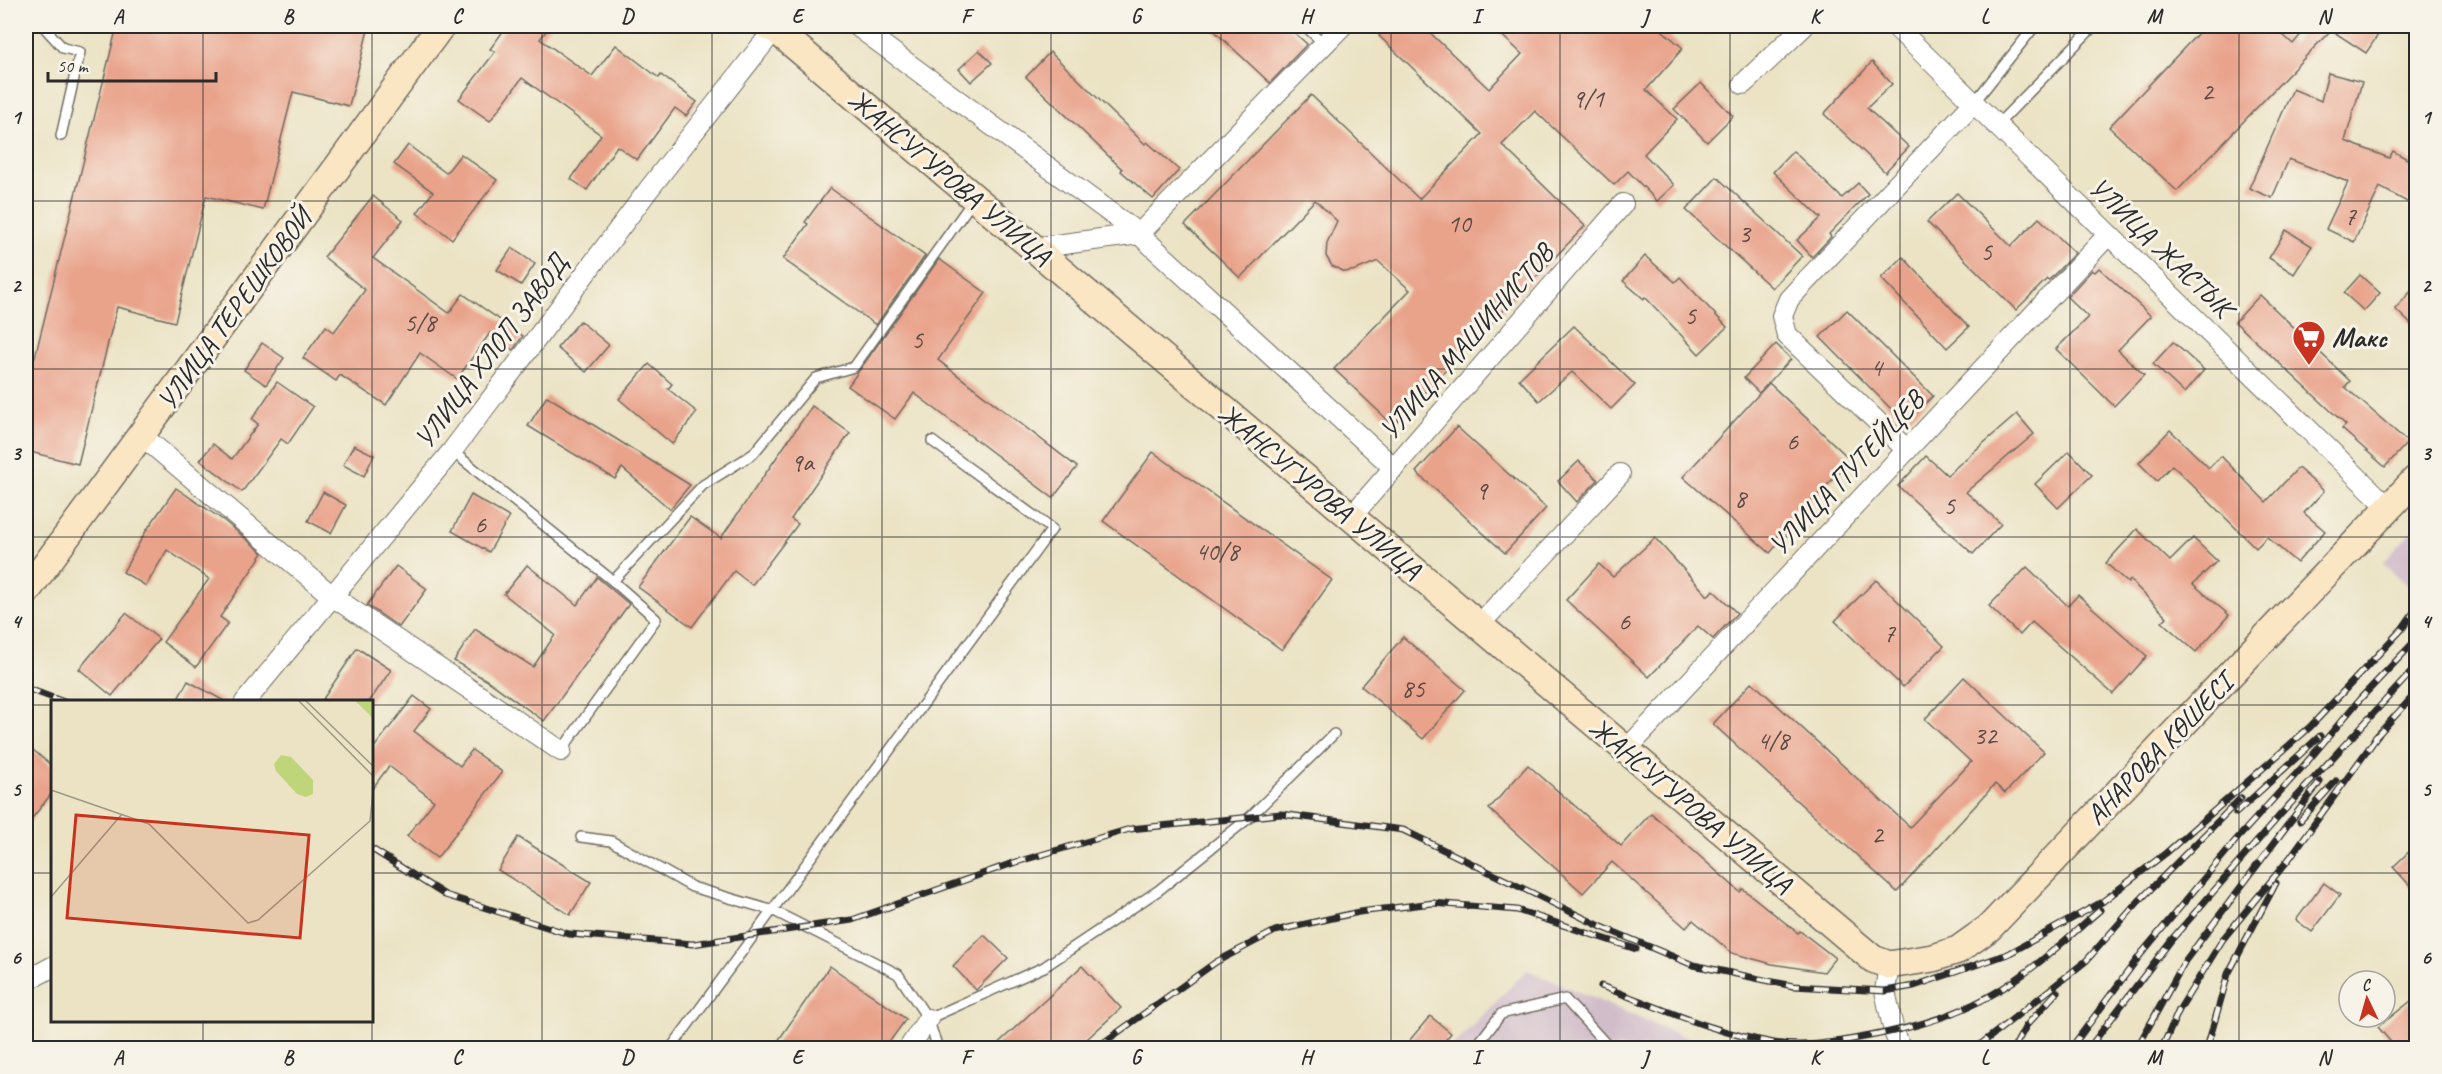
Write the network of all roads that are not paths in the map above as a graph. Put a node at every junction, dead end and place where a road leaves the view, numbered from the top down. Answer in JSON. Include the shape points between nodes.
{"nodes":[{"id":1,"x":44,"y":26,"type":"edge"},
{"id":2,"x":441,"y":26,"type":"edge"},
{"id":3,"x":857,"y":26,"type":"edge"},
{"id":4,"x":1305,"y":26,"type":"edge"},
{"id":5,"x":1342,"y":26,"type":"edge"},
{"id":6,"x":1804,"y":26,"type":"edge"},
{"id":7,"x":1895,"y":26,"type":"edge"},
{"id":8,"x":2035,"y":26,"type":"edge"},
{"id":9,"x":2094,"y":26,"type":"edge"},
{"id":10,"x":773,"y":27,"type":"edge"},
{"id":11,"x":1324,"y":44,"type":"junction"},
{"id":12,"x":1743,"y":84,"type":"dead end"},
{"id":13,"x":1973,"y":104,"type":"junction"},
{"id":14,"x":1996,"y":126,"type":"junction"},
{"id":15,"x":61,"y":136,"type":"dead end"},
{"id":16,"x":974,"y":199,"type":"junction"},
{"id":17,"x":1623,"y":204,"type":"dead end"},
{"id":18,"x":1139,"y":234,"type":"junction"},
{"id":19,"x":2108,"y":235,"type":"junction"},
{"id":20,"x":1033,"y":248,"type":"junction"},
{"id":21,"x":141,"y":435,"type":"junction"},
{"id":22,"x":932,"y":441,"type":"dead end"},
{"id":23,"x":1907,"y":450,"type":"junction"},
{"id":24,"x":452,"y":451,"type":"junction"},
{"id":25,"x":1394,"y":468,"type":"junction"},
{"id":26,"x":1620,"y":474,"type":"dead end"},
{"id":27,"x":2416,"y":478,"type":"edge"},
{"id":28,"x":2389,"y":508,"type":"junction"},
{"id":29,"x":1352,"y":517,"type":"junction"},
{"id":30,"x":613,"y":581,"type":"junction"},
{"id":31,"x":26,"y":592,"type":"edge"},
{"id":32,"x":332,"y":596,"type":"junction"},
{"id":33,"x":1479,"y":626,"type":"junction"},
{"id":34,"x":247,"y":700,"type":"edge"},
{"id":35,"x":1334,"y":734,"type":"dead end"},
{"id":36,"x":1626,"y":750,"type":"junction"},
{"id":37,"x":561,"y":751,"type":"joint"},
{"id":38,"x":580,"y":837,"type":"dead end"},
{"id":39,"x":774,"y":911,"type":"junction"},
{"id":40,"x":1881,"y":962,"type":"junction"},
{"id":41,"x":51,"y":968,"type":"edge"},
{"id":42,"x":26,"y":981,"type":"edge"},
{"id":43,"x":928,"y":1019,"type":"junction"},
{"id":44,"x":671,"y":1048,"type":"edge"},
{"id":45,"x":909,"y":1048,"type":"edge"},
{"id":46,"x":938,"y":1048,"type":"edge"},
{"id":47,"x":1475,"y":1048,"type":"edge"},
{"id":48,"x":1606,"y":1048,"type":"edge"},
{"id":49,"x":1901,"y":1048,"type":"edge"}],
"edges":[{"from":1,"to":15,"type":"lane","via":[[63,48],[80,52]]},
{"from":2,"to":21,"type":"street","name":"УЛИЦА ТЕРЕШКОВОЙ"},
{"from":3,"to":18,"type":"street"},
{"from":4,"to":11,"type":"lane"},
{"from":5,"to":11,"type":"street"},
{"from":6,"to":12,"type":"street"},
{"from":7,"to":13,"type":"street","name":"УЛИЦА ЖАСТЫК"},
{"from":8,"to":13,"type":"lane"},
{"from":9,"to":14,"type":"lane"},
{"from":10,"to":16,"type":"street","name":"ЖАНСУГУРОВА УЛИЦА"},
{"from":10,"to":24,"type":"street","name":"УЛИЦА ХЛОП ЗАВОД"},
{"from":11,"to":18,"type":"street"},
{"from":13,"to":14,"type":"street","name":"УЛИЦА ЖАСТЫК"},
{"from":13,"to":23,"type":"street","via":[[1789,299],[1782,316],[1787,335]]},
{"from":14,"to":19,"type":"street","name":"УЛИЦА ЖАСТЫК"},
{"from":16,"to":20,"type":"street","name":"ЖАНСУГУРОВА УЛИЦА"},
{"from":16,"to":30,"type":"lane","via":[[854,367],[816,378],[753,454],[704,485]]},
{"from":17,"to":25,"type":"street","name":"УЛИЦА МАШИНИСТОВ"},
{"from":18,"to":20,"type":"street"},
{"from":18,"to":25,"type":"street"},
{"from":19,"to":23,"type":"street","name":"УЛИЦА ПУТЕЙЦЕВ"},
{"from":19,"to":28,"type":"street","name":"УЛИЦА ЖАСТЫК"},
{"from":20,"to":29,"type":"street","name":"ЖАНСУГУРОВА УЛИЦА"},
{"from":21,"to":31,"type":"street","name":"УЛИЦА ТЕРЕШКОВОЙ"},
{"from":21,"to":32,"type":"street"},
{"from":22,"to":39,"type":"lane","via":[[1052,530]]},
{"from":23,"to":36,"type":"street","name":"УЛИЦА ПУТЕЙЦЕВ"},
{"from":24,"to":30,"type":"lane"},
{"from":24,"to":32,"type":"street","name":"УЛИЦА ХЛОП ЗАВОД"},
{"from":25,"to":29,"type":"street","name":"УЛИЦА МАШИНИСТОВ"},
{"from":26,"to":33,"type":"street"},
{"from":27,"to":28,"type":"street","name":"АНАРОВА КӨШЕСІ"},
{"from":28,"to":40,"type":"street","name":"АНАРОВА КӨШЕСІ","via":[[1989,928],[1958,950],[1933,958]]},
{"from":29,"to":33,"type":"street","name":"ЖАНСУГУРОВА УЛИЦА"},
{"from":30,"to":37,"type":"lane","via":[[656,619]]},
{"from":32,"to":34,"type":"street","name":"УЛИЦА ХЛОП ЗАВОД"},
{"from":32,"to":37,"type":"street"},
{"from":33,"to":36,"type":"street","name":"ЖАНСУГУРОВА УЛИЦА"},
{"from":35,"to":43,"type":"lane","via":[[1250,817],[1159,890],[1044,967]]},
{"from":36,"to":40,"type":"street","name":"ЖАНСУГУРОВА УЛИЦА"},
{"from":38,"to":39,"type":"lane","via":[[611,841],[692,887]]},
{"from":39,"to":43,"type":"lane","via":[[898,974]]},
{"from":39,"to":44,"type":"lane"},
{"from":40,"to":49,"type":"street"},
{"from":41,"to":42,"type":"street"},
{"from":43,"to":45,"type":"street"},
{"from":43,"to":46,"type":"lane"},
{"from":47,"to":48,"type":"lane","via":[[1501,1014],[1565,999]]}]}
